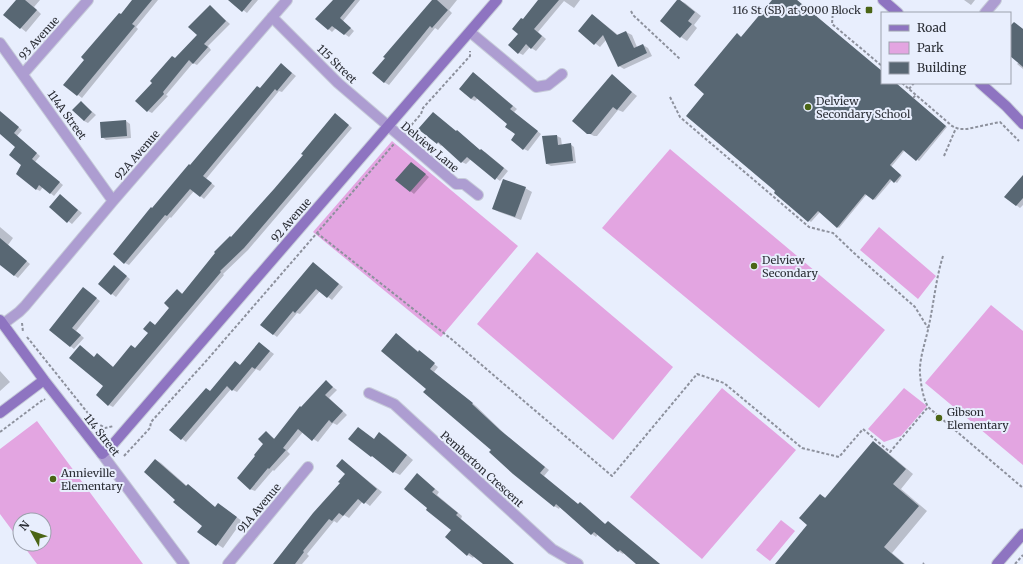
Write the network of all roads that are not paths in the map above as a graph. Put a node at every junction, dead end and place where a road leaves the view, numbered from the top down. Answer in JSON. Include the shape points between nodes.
{"nodes":[{"id":1,"x":88,"y":0,"type":"edge"},
{"id":2,"x":287,"y":0,"type":"edge"},
{"id":3,"x":497,"y":0,"type":"edge"},
{"id":4,"x":882,"y":0,"type":"edge"},
{"id":5,"x":996,"y":0,"type":"edge"},
{"id":6,"x":897,"y":12,"type":"edge"},
{"id":7,"x":986,"y":12,"type":"edge"},
{"id":8,"x":272,"y":17,"type":"junction"},
{"id":9,"x":470,"y":32,"type":"junction"},
{"id":10,"x":0,"y":43,"type":"edge"},
{"id":11,"x":23,"y":74,"type":"junction"},
{"id":12,"x":562,"y":74,"type":"dead end"},
{"id":13,"x":981,"y":84,"type":"edge"},
{"id":14,"x":1023,"y":124,"type":"edge"},
{"id":15,"x":388,"y":127,"type":"junction"},
{"id":16,"x":478,"y":195,"type":"dead end"},
{"id":17,"x":113,"y":201,"type":"junction"},
{"id":18,"x":1,"y":322,"type":"edge"},
{"id":19,"x":44,"y":380,"type":"junction"},
{"id":20,"x":369,"y":393,"type":"dead end"},
{"id":21,"x":0,"y":413,"type":"edge"},
{"id":22,"x":102,"y":454,"type":"junction"},
{"id":23,"x":308,"y":468,"type":"dead end"},
{"id":24,"x":1023,"y":534,"type":"edge"},
{"id":25,"x":184,"y":564,"type":"edge"},
{"id":26,"x":228,"y":564,"type":"edge"},
{"id":27,"x":578,"y":564,"type":"edge"},
{"id":28,"x":997,"y":564,"type":"edge"}],
"edges":[{"from":1,"to":11,"type":"street","name":"93 Avenue"},
{"from":2,"to":8,"type":"street","name":"92A Avenue"},
{"from":3,"to":9,"type":"street","name":"92 Avenue"},
{"from":4,"to":6,"type":"street"},
{"from":5,"to":7,"type":"street"},
{"from":8,"to":15,"type":"street","name":"115 Street","via":[[338,83]]},
{"from":8,"to":17,"type":"street","name":"92A Avenue"},
{"from":9,"to":12,"type":"street","via":[[536,87],[548,85]]},
{"from":9,"to":15,"type":"street","name":"92 Avenue"},
{"from":10,"to":11,"type":"street","name":"114A Street"},
{"from":11,"to":17,"type":"street","name":"114A Street"},
{"from":13,"to":14,"type":"street"},
{"from":15,"to":16,"type":"street","name":"Delview Lane","via":[[456,184],[464,184]]},
{"from":15,"to":22,"type":"street","name":"92 Avenue"},
{"from":17,"to":18,"type":"street","name":"92A Avenue","via":[[25,306]]},
{"from":18,"to":19,"type":"street","name":"114 Street"},
{"from":19,"to":21,"type":"street"},
{"from":19,"to":22,"type":"street","name":"114 Street"},
{"from":20,"to":27,"type":"street","name":"Pemberton Crescent","via":[[394,404],[552,549]]},
{"from":22,"to":25,"type":"street","name":"114 Street"},
{"from":23,"to":26,"type":"street","name":"91A Avenue"},
{"from":24,"to":28,"type":"street"}]}
